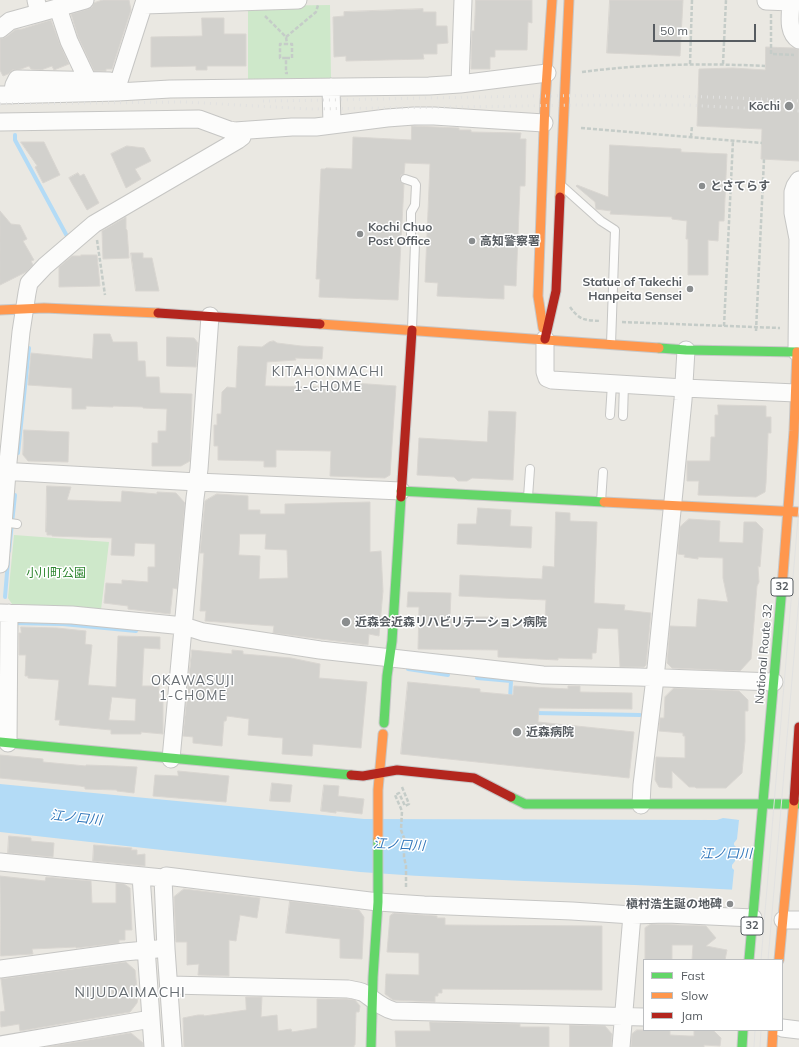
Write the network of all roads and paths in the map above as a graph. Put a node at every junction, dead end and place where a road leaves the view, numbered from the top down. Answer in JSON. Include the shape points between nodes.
{"nodes":[{"id":1,"x":85,"y":0,"type":"edge"},
{"id":2,"x":298,"y":0,"type":"edge"},
{"id":3,"x":463,"y":0,"type":"edge"},
{"id":4,"x":552,"y":0,"type":"edge"},
{"id":5,"x":569,"y":0,"type":"edge"},
{"id":6,"x":692,"y":0,"type":"edge"},
{"id":7,"x":726,"y":0,"type":"edge"},
{"id":8,"x":769,"y":1,"type":"edge"},
{"id":9,"x":791,"y":1,"type":"edge"},
{"id":10,"x":145,"y":2,"type":"edge"},
{"id":11,"x":318,"y":5,"type":"dead end"},
{"id":12,"x":38,"y":6,"type":"edge"},
{"id":13,"x":58,"y":8,"type":"junction"},
{"id":14,"x":264,"y":12,"type":"dead end"},
{"id":15,"x":0,"y":28,"type":"edge"},
{"id":16,"x":286,"y":37,"type":"junction"},
{"id":17,"x":799,"y":40,"type":"edge"},
{"id":18,"x":286,"y":44,"type":"junction"},
{"id":19,"x":799,"y":55,"type":"edge"},
{"id":20,"x":286,"y":58,"type":"junction"},
{"id":21,"x":690,"y":64,"type":"junction"},
{"id":22,"x":695,"y":64,"type":"junction"},
{"id":23,"x":723,"y":64,"type":"junction"},
{"id":24,"x":765,"y":66,"type":"dead end"},
{"id":25,"x":695,"y":69,"type":"dead end"},
{"id":26,"x":578,"y":72,"type":"dead end"},
{"id":27,"x":293,"y":73,"type":"dead end"},
{"id":28,"x":547,"y":74,"type":"junction"},
{"id":29,"x":88,"y":81,"type":"junction"},
{"id":30,"x":460,"y":84,"type":"junction"},
{"id":31,"x":118,"y":87,"type":"junction"},
{"id":32,"x":331,"y":87,"type":"junction"},
{"id":33,"x":6,"y":95,"type":"edge"},
{"id":34,"x":0,"y":122,"type":"edge"},
{"id":35,"x":544,"y":124,"type":"junction"},
{"id":36,"x":332,"y":125,"type":"junction"},
{"id":37,"x":692,"y":126,"type":"dead end"},
{"id":38,"x":579,"y":128,"type":"dead end"},
{"id":39,"x":242,"y":131,"type":"junction"},
{"id":40,"x":692,"y":137,"type":"junction"},
{"id":41,"x":733,"y":140,"type":"junction"},
{"id":42,"x":762,"y":143,"type":"dead end"},
{"id":43,"x":764,"y":159,"type":"dead end"},
{"id":44,"x":405,"y":180,"type":"dead end"},
{"id":45,"x":799,"y":180,"type":"edge"},
{"id":46,"x":560,"y":185,"type":"junction"},
{"id":47,"x":94,"y":224,"type":"junction"},
{"id":48,"x":105,"y":296,"type":"dead end"},
{"id":49,"x":24,"y":309,"type":"junction"},
{"id":50,"x":0,"y":310,"type":"edge"},
{"id":51,"x":210,"y":316,"type":"junction"},
{"id":52,"x":724,"y":326,"type":"dead end"},
{"id":53,"x":412,"y":330,"type":"junction"},
{"id":54,"x":756,"y":331,"type":"dead end"},
{"id":55,"x":545,"y":339,"type":"junction"},
{"id":56,"x":611,"y":344,"type":"junction"},
{"id":57,"x":686,"y":350,"type":"junction"},
{"id":58,"x":798,"y":352,"type":"edge"},
{"id":59,"x":618,"y":384,"type":"junction"},
{"id":60,"x":684,"y":388,"type":"junction"},
{"id":61,"x":796,"y":393,"type":"junction"},
{"id":62,"x":610,"y":415,"type":"dead end"},
{"id":63,"x":623,"y":416,"type":"dead end"},
{"id":64,"x":530,"y":469,"type":"dead end"},
{"id":65,"x":4,"y":472,"type":"edge"},
{"id":66,"x":603,"y":472,"type":"dead end"},
{"id":67,"x":197,"y":482,"type":"junction"},
{"id":68,"x":401,"y":491,"type":"junction"},
{"id":69,"x":528,"y":498,"type":"junction"},
{"id":70,"x":601,"y":502,"type":"junction"},
{"id":71,"x":673,"y":506,"type":"junction"},
{"id":72,"x":788,"y":511,"type":"junction"},
{"id":73,"x":799,"y":512,"type":"edge"},
{"id":74,"x":3,"y":554,"type":"edge"},
{"id":75,"x":6,"y":618,"type":"edge"},
{"id":76,"x":184,"y":626,"type":"junction"},
{"id":77,"x":390,"y":658,"type":"junction"},
{"id":78,"x":655,"y":678,"type":"junction"},
{"id":79,"x":774,"y":682,"type":"junction"},
{"id":80,"x":384,"y":723,"type":"dead end"},
{"id":81,"x":799,"y":727,"type":"edge"},
{"id":82,"x":383,"y":734,"type":"dead end"},
{"id":83,"x":4,"y":742,"type":"edge"},
{"id":84,"x":171,"y":759,"type":"junction"},
{"id":85,"x":380,"y":773,"type":"junction"},
{"id":86,"x":400,"y":784,"type":"dead end"},
{"id":87,"x":763,"y":804,"type":"junction"},
{"id":88,"x":796,"y":804,"type":"edge"},
{"id":89,"x":641,"y":805,"type":"junction"},
{"id":90,"x":0,"y":862,"type":"edge"},
{"id":91,"x":141,"y":876,"type":"junction"},
{"id":92,"x":163,"y":878,"type":"junction"},
{"id":93,"x":406,"y":888,"type":"dead end"},
{"id":94,"x":378,"y":902,"type":"junction"},
{"id":95,"x":632,"y":915,"type":"junction"},
{"id":96,"x":753,"y":918,"type":"junction"},
{"id":97,"x":791,"y":920,"type":"edge"},
{"id":98,"x":166,"y":949,"type":"junction"},
{"id":99,"x":146,"y":950,"type":"junction"},
{"id":100,"x":749,"y":959,"type":"edge"},
{"id":101,"x":779,"y":959,"type":"edge"},
{"id":102,"x":0,"y":969,"type":"edge"},
{"id":103,"x":169,"y":984,"type":"junction"},
{"id":104,"x":373,"y":1001,"type":"junction"},
{"id":105,"x":623,"y":1016,"type":"junction"},
{"id":106,"x":643,"y":1017,"type":"edge"},
{"id":107,"x":151,"y":1019,"type":"junction"},
{"id":108,"x":783,"y":1028,"type":"edge"},
{"id":109,"x":799,"y":1030,"type":"edge"},
{"id":110,"x":743,"y":1031,"type":"edge"},
{"id":111,"x":773,"y":1031,"type":"edge"},
{"id":112,"x":0,"y":1045,"type":"edge"},
{"id":113,"x":153,"y":1047,"type":"edge"},
{"id":114,"x":173,"y":1047,"type":"edge"},
{"id":115,"x":371,"y":1047,"type":"edge"},
{"id":116,"x":621,"y":1047,"type":"edge"},
{"id":117,"x":742,"y":1047,"type":"edge"},
{"id":118,"x":772,"y":1047,"type":"edge"}],
"edges":[{"from":1,"to":13,"type":"street"},
{"from":2,"to":10,"type":"street"},
{"from":3,"to":30,"type":"street"},
{"from":4,"to":28,"type":"main road"},
{"from":5,"to":46,"type":"main road"},
{"from":6,"to":21,"type":"path"},
{"from":7,"to":23,"type":"path"},
{"from":8,"to":9,"type":"street"},
{"from":8,"to":19,"type":"path","via":[[771,54]]},
{"from":9,"to":17,"type":"street","via":[[790,27],[793,35]]},
{"from":10,"to":31,"type":"street"},
{"from":11,"to":16,"type":"path","via":[[316,12]]},
{"from":12,"to":13,"type":"street"},
{"from":12,"to":15,"type":"street"},
{"from":13,"to":29,"type":"street","via":[[69,41]]},
{"from":14,"to":16,"type":"path","via":[[266,18]]},
{"from":16,"to":18,"type":"path"},
{"from":18,"to":20,"type":"path","via":[[280,44],[280,58]]},
{"from":18,"to":20,"type":"path","via":[[292,44],[292,58]]},
{"from":20,"to":27,"type":"path","via":[[286,73]]},
{"from":21,"to":22,"type":"path"},
{"from":21,"to":26,"type":"path"},
{"from":22,"to":23,"type":"path"},
{"from":22,"to":25,"type":"path"},
{"from":23,"to":24,"type":"path"},
{"from":28,"to":30,"type":"street"},
{"from":28,"to":35,"type":"main road"},
{"from":29,"to":31,"type":"street"},
{"from":29,"to":33,"type":"street","via":[[17,78]]},
{"from":30,"to":32,"type":"street"},
{"from":31,"to":32,"type":"street"},
{"from":31,"to":33,"type":"street"},
{"from":32,"to":36,"type":"street"},
{"from":34,"to":39,"type":"street","via":[[199,119],[229,130]]},
{"from":35,"to":36,"type":"street","via":[[434,116],[387,118]]},
{"from":35,"to":55,"type":"main road","via":[[538,296]]},
{"from":36,"to":39,"type":"street"},
{"from":37,"to":40,"type":"path"},
{"from":38,"to":40,"type":"path"},
{"from":39,"to":47,"type":"street","via":[[242,136],[238,140]]},
{"from":40,"to":41,"type":"path"},
{"from":41,"to":42,"type":"path"},
{"from":41,"to":52,"type":"path"},
{"from":43,"to":54,"type":"path"},
{"from":44,"to":53,"type":"lane","via":[[416,185],[415,205],[411,212],[411,237],[415,243]]},
{"from":45,"to":58,"type":"street","via":[[794,186],[793,213],[798,239]]},
{"from":46,"to":55,"type":"main road","via":[[556,291]]},
{"from":46,"to":56,"type":"lane","via":[[615,230]]},
{"from":47,"to":48,"type":"path"},
{"from":47,"to":49,"type":"street","via":[[33,278],[27,288]]},
{"from":49,"to":50,"type":"main road"},
{"from":49,"to":51,"type":"main road"},
{"from":49,"to":65,"type":"street"},
{"from":51,"to":53,"type":"main road"},
{"from":51,"to":67,"type":"street"},
{"from":53,"to":55,"type":"main road"},
{"from":53,"to":68,"type":"main road"},
{"from":55,"to":56,"type":"main road"},
{"from":55,"to":59,"type":"street","via":[[547,378]]},
{"from":56,"to":57,"type":"main road"},
{"from":57,"to":58,"type":"main road"},
{"from":57,"to":60,"type":"street"},
{"from":58,"to":61,"type":"main road","name":"National Route 32","number":"32"},
{"from":59,"to":60,"type":"street"},
{"from":59,"to":62,"type":"lane"},
{"from":59,"to":63,"type":"lane"},
{"from":60,"to":61,"type":"street"},
{"from":60,"to":71,"type":"street"},
{"from":61,"to":72,"type":"main road","name":"National Route 32","number":"32"},
{"from":64,"to":69,"type":"lane"},
{"from":65,"to":67,"type":"street"},
{"from":65,"to":74,"type":"street","via":[[10,523]]},
{"from":66,"to":70,"type":"lane"},
{"from":67,"to":68,"type":"street"},
{"from":67,"to":76,"type":"street"},
{"from":68,"to":69,"type":"main road"},
{"from":68,"to":77,"type":"main road"},
{"from":69,"to":70,"type":"main road"},
{"from":70,"to":71,"type":"main road"},
{"from":71,"to":72,"type":"main road"},
{"from":71,"to":78,"type":"street"},
{"from":72,"to":73,"type":"main road"},
{"from":72,"to":79,"type":"main road","name":"National Route 32","number":"32"},
{"from":75,"to":76,"type":"street","via":[[72,615]]},
{"from":75,"to":83,"type":"street"},
{"from":76,"to":77,"type":"street","via":[[234,637]]},
{"from":76,"to":84,"type":"street"},
{"from":77,"to":78,"type":"street","via":[[543,675]]},
{"from":77,"to":80,"type":"main road"},
{"from":78,"to":79,"type":"street"},
{"from":78,"to":89,"type":"street"},
{"from":79,"to":87,"type":"main road","name":"National Route 32","number":"32"},
{"from":81,"to":88,"type":"main road"},
{"from":82,"to":85,"type":"main road"},
{"from":83,"to":84,"type":"main road"},
{"from":84,"to":85,"type":"main road","via":[[363,776]]},
{"from":85,"to":89,"type":"main road","via":[[397,770],[474,778],[525,804]]},
{"from":85,"to":94,"type":"main road"},
{"from":86,"to":93,"type":"path","via":[[410,804],[405,806],[399,793],[395,795],[402,811]]},
{"from":87,"to":88,"type":"main road"},
{"from":87,"to":89,"type":"main road"},
{"from":87,"to":96,"type":"main road","name":"National Route 32","number":"32"},
{"from":88,"to":97,"type":"main road","via":[[786,894]]},
{"from":90,"to":91,"type":"street"},
{"from":91,"to":92,"type":"street"},
{"from":91,"to":99,"type":"street"},
{"from":92,"to":94,"type":"street","via":[[166,876]]},
{"from":92,"to":98,"type":"street"},
{"from":94,"to":95,"type":"street"},
{"from":94,"to":104,"type":"main road"},
{"from":95,"to":96,"type":"street"},
{"from":95,"to":105,"type":"street"},
{"from":96,"to":100,"type":"main road","name":"National Route 32","number":"32"},
{"from":97,"to":101,"type":"main road"},
{"from":98,"to":99,"type":"street"},
{"from":98,"to":103,"type":"street"},
{"from":99,"to":102,"type":"street"},
{"from":99,"to":107,"type":"street"},
{"from":103,"to":104,"type":"street","via":[[348,989],[363,993]]},
{"from":103,"to":114,"type":"street"},
{"from":104,"to":105,"type":"street","via":[[394,1012]]},
{"from":104,"to":115,"type":"main road"},
{"from":105,"to":106,"type":"street"},
{"from":105,"to":116,"type":"street"},
{"from":107,"to":112,"type":"street"},
{"from":107,"to":113,"type":"street"},
{"from":108,"to":109,"type":"street"},
{"from":110,"to":117,"type":"main road"},
{"from":111,"to":118,"type":"main road"}]}
